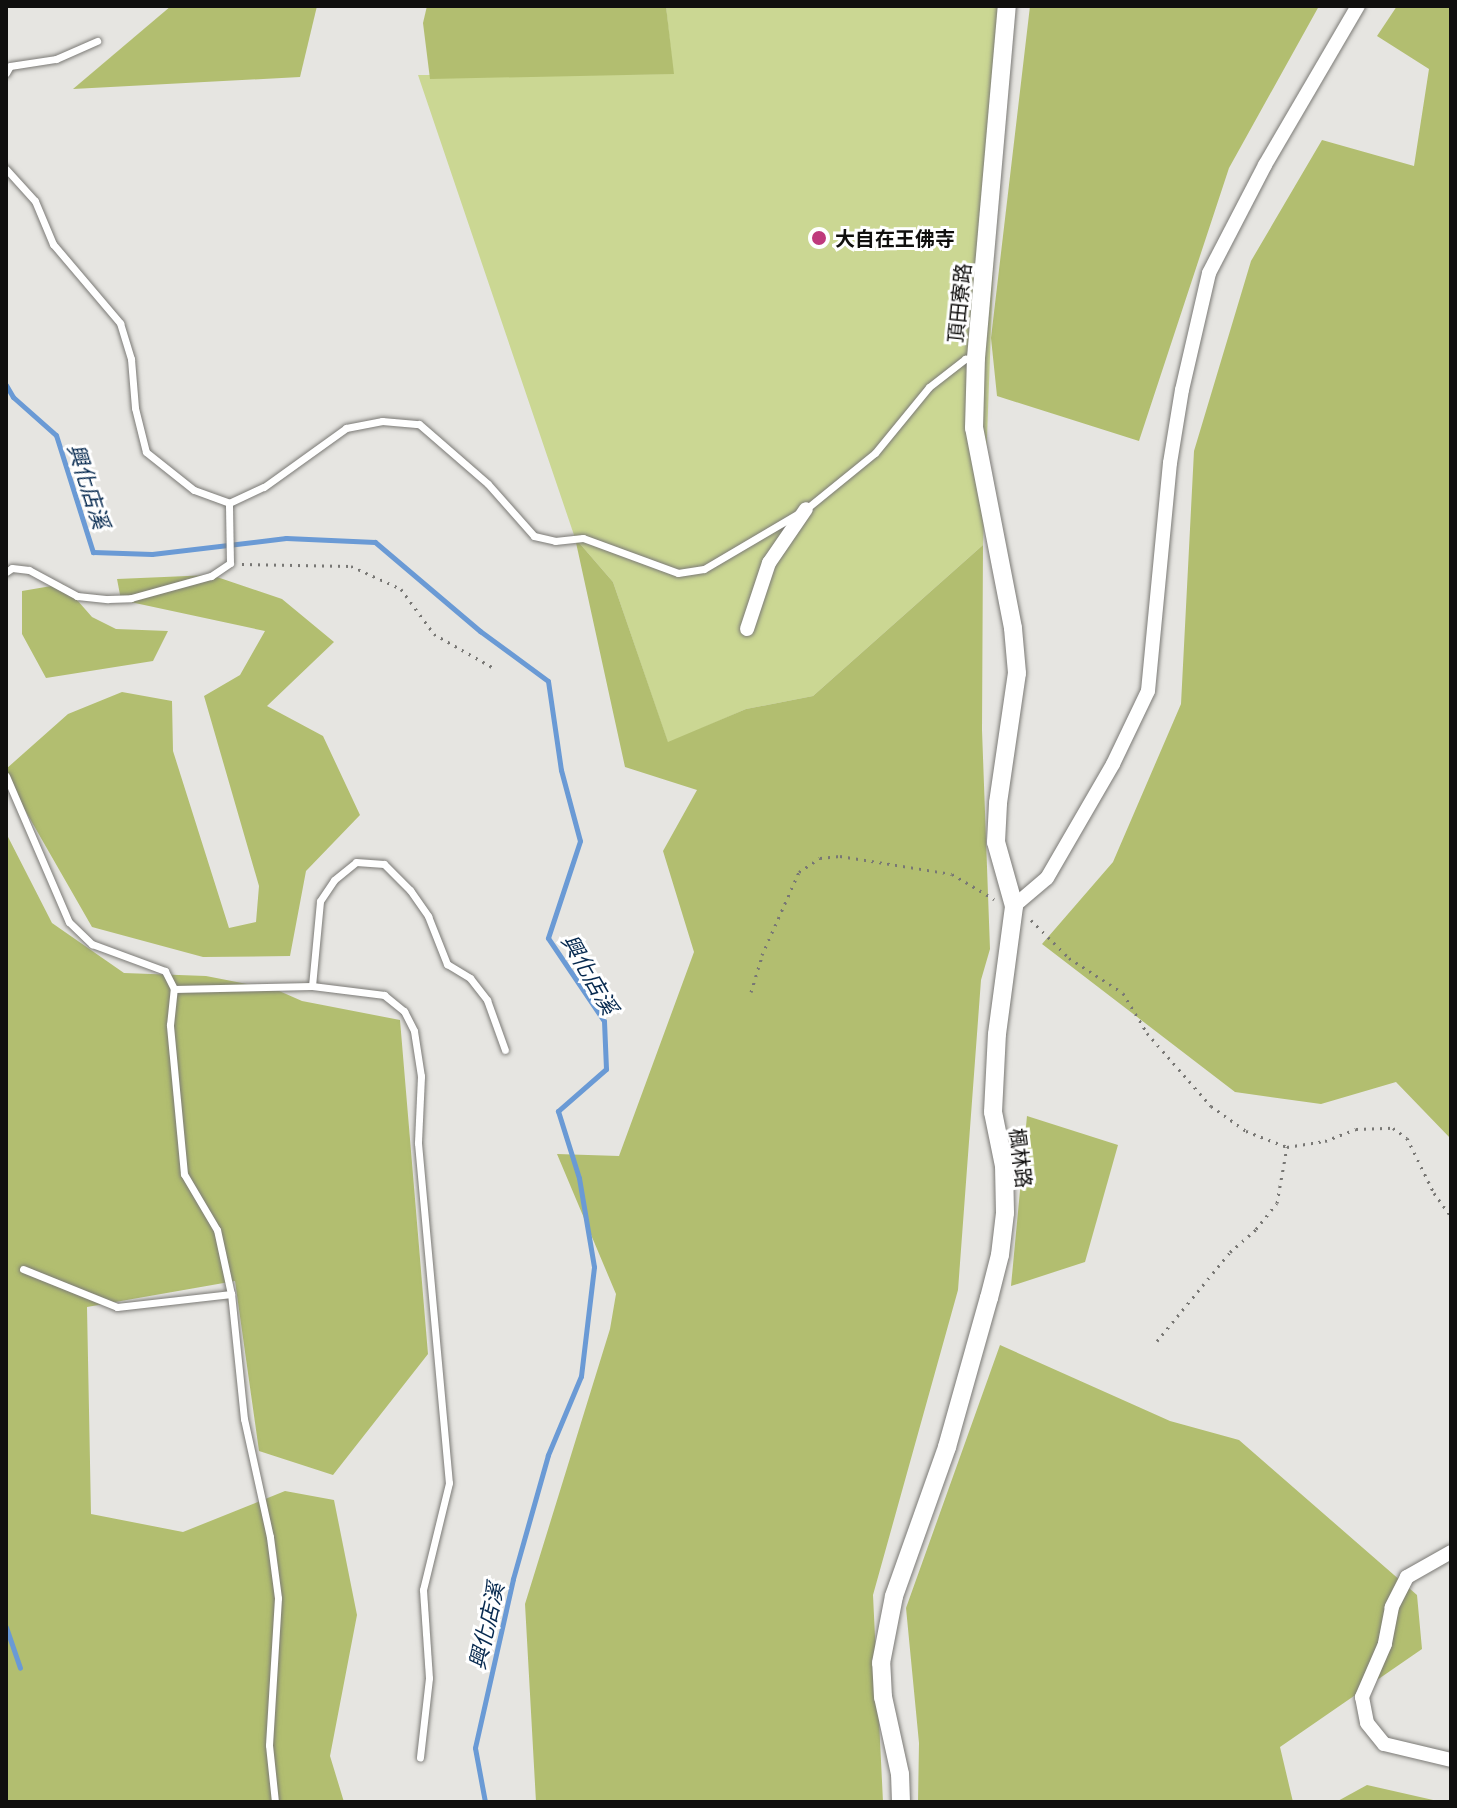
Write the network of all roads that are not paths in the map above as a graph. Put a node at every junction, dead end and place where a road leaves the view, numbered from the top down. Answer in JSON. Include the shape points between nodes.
{"nodes":[{"id":1,"x":1007,"y":6,"type":"edge"},
{"id":2,"x":1358,"y":6,"type":"edge"},
{"id":3,"x":97,"y":41,"type":"dead end"},
{"id":4,"x":6,"y":73,"type":"edge"},
{"id":5,"x":6,"y":169,"type":"edge"},
{"id":6,"x":976,"y":358,"type":"junction"},
{"id":7,"x":229,"y":503,"type":"junction"},
{"id":8,"x":988,"y":508,"type":"joint"},
{"id":9,"x":806,"y":509,"type":"junction"},
{"id":10,"x":6,"y":572,"type":"edge"},
{"id":11,"x":747,"y":629,"type":"dead end"},
{"id":12,"x":6,"y":776,"type":"edge"},
{"id":13,"x":1014,"y":906,"type":"junction"},
{"id":14,"x":312,"y":986,"type":"junction"},
{"id":15,"x":174,"y":989,"type":"junction"},
{"id":16,"x":505,"y":1050,"type":"dead end"},
{"id":17,"x":23,"y":1269,"type":"dead end"},
{"id":18,"x":231,"y":1294,"type":"junction"},
{"id":19,"x":1451,"y":1552,"type":"edge"},
{"id":20,"x":420,"y":1757,"type":"dead end"},
{"id":21,"x":1451,"y":1760,"type":"edge"},
{"id":22,"x":275,"y":1802,"type":"edge"},
{"id":23,"x":901,"y":1802,"type":"edge"}],
"edges":[{"from":1,"to":6,"type":"street","name":"頂田寮路"},
{"from":2,"to":13,"type":"street","via":[[1209,273],[1170,463],[1148,691],[1047,878]]},
{"from":3,"to":4,"type":"lane","via":[[56,59],[10,66]]},
{"from":5,"to":7,"type":"lane","via":[[35,201],[53,244],[120,323],[146,452],[194,490]]},
{"from":6,"to":8,"type":"street","name":"頂田寮路","via":[[974,428]]},
{"from":6,"to":9,"type":"lane","via":[[949,369],[875,453]]},
{"from":7,"to":9,"type":"lane","via":[[264,487],[346,428],[382,421],[419,424],[488,484],[534,536],[555,541],[583,538],[678,573],[704,569]]},
{"from":7,"to":10,"type":"lane","via":[[230,563],[211,576],[131,598],[77,596],[29,570]]},
{"from":8,"to":13,"type":"street","name":"楓林路","via":[[1017,673],[996,842]]},
{"from":9,"to":11,"type":"street","via":[[769,563]]},
{"from":12,"to":15,"type":"lane","via":[[69,922],[92,944],[165,971]]},
{"from":13,"to":23,"type":"street","name":"楓林路","via":[[993,1112],[1004,1166],[1000,1255],[947,1447],[894,1596],[881,1663]]},
{"from":14,"to":15,"type":"lane"},
{"from":14,"to":16,"type":"lane","via":[[320,901],[356,862],[384,864],[428,916],[447,964],[470,978],[487,1000]]},
{"from":14,"to":20,"type":"lane","via":[[384,995],[404,1011],[414,1031],[421,1076],[418,1143],[449,1483],[423,1590],[429,1678]]},
{"from":15,"to":18,"type":"lane","via":[[170,1025],[184,1174],[217,1230]]},
{"from":17,"to":18,"type":"lane","via":[[117,1307]]},
{"from":18,"to":22,"type":"lane","via":[[244,1419],[278,1598],[269,1745]]},
{"from":19,"to":21,"type":"street","via":[[1407,1577],[1362,1697],[1367,1723],[1384,1744]]}]}
